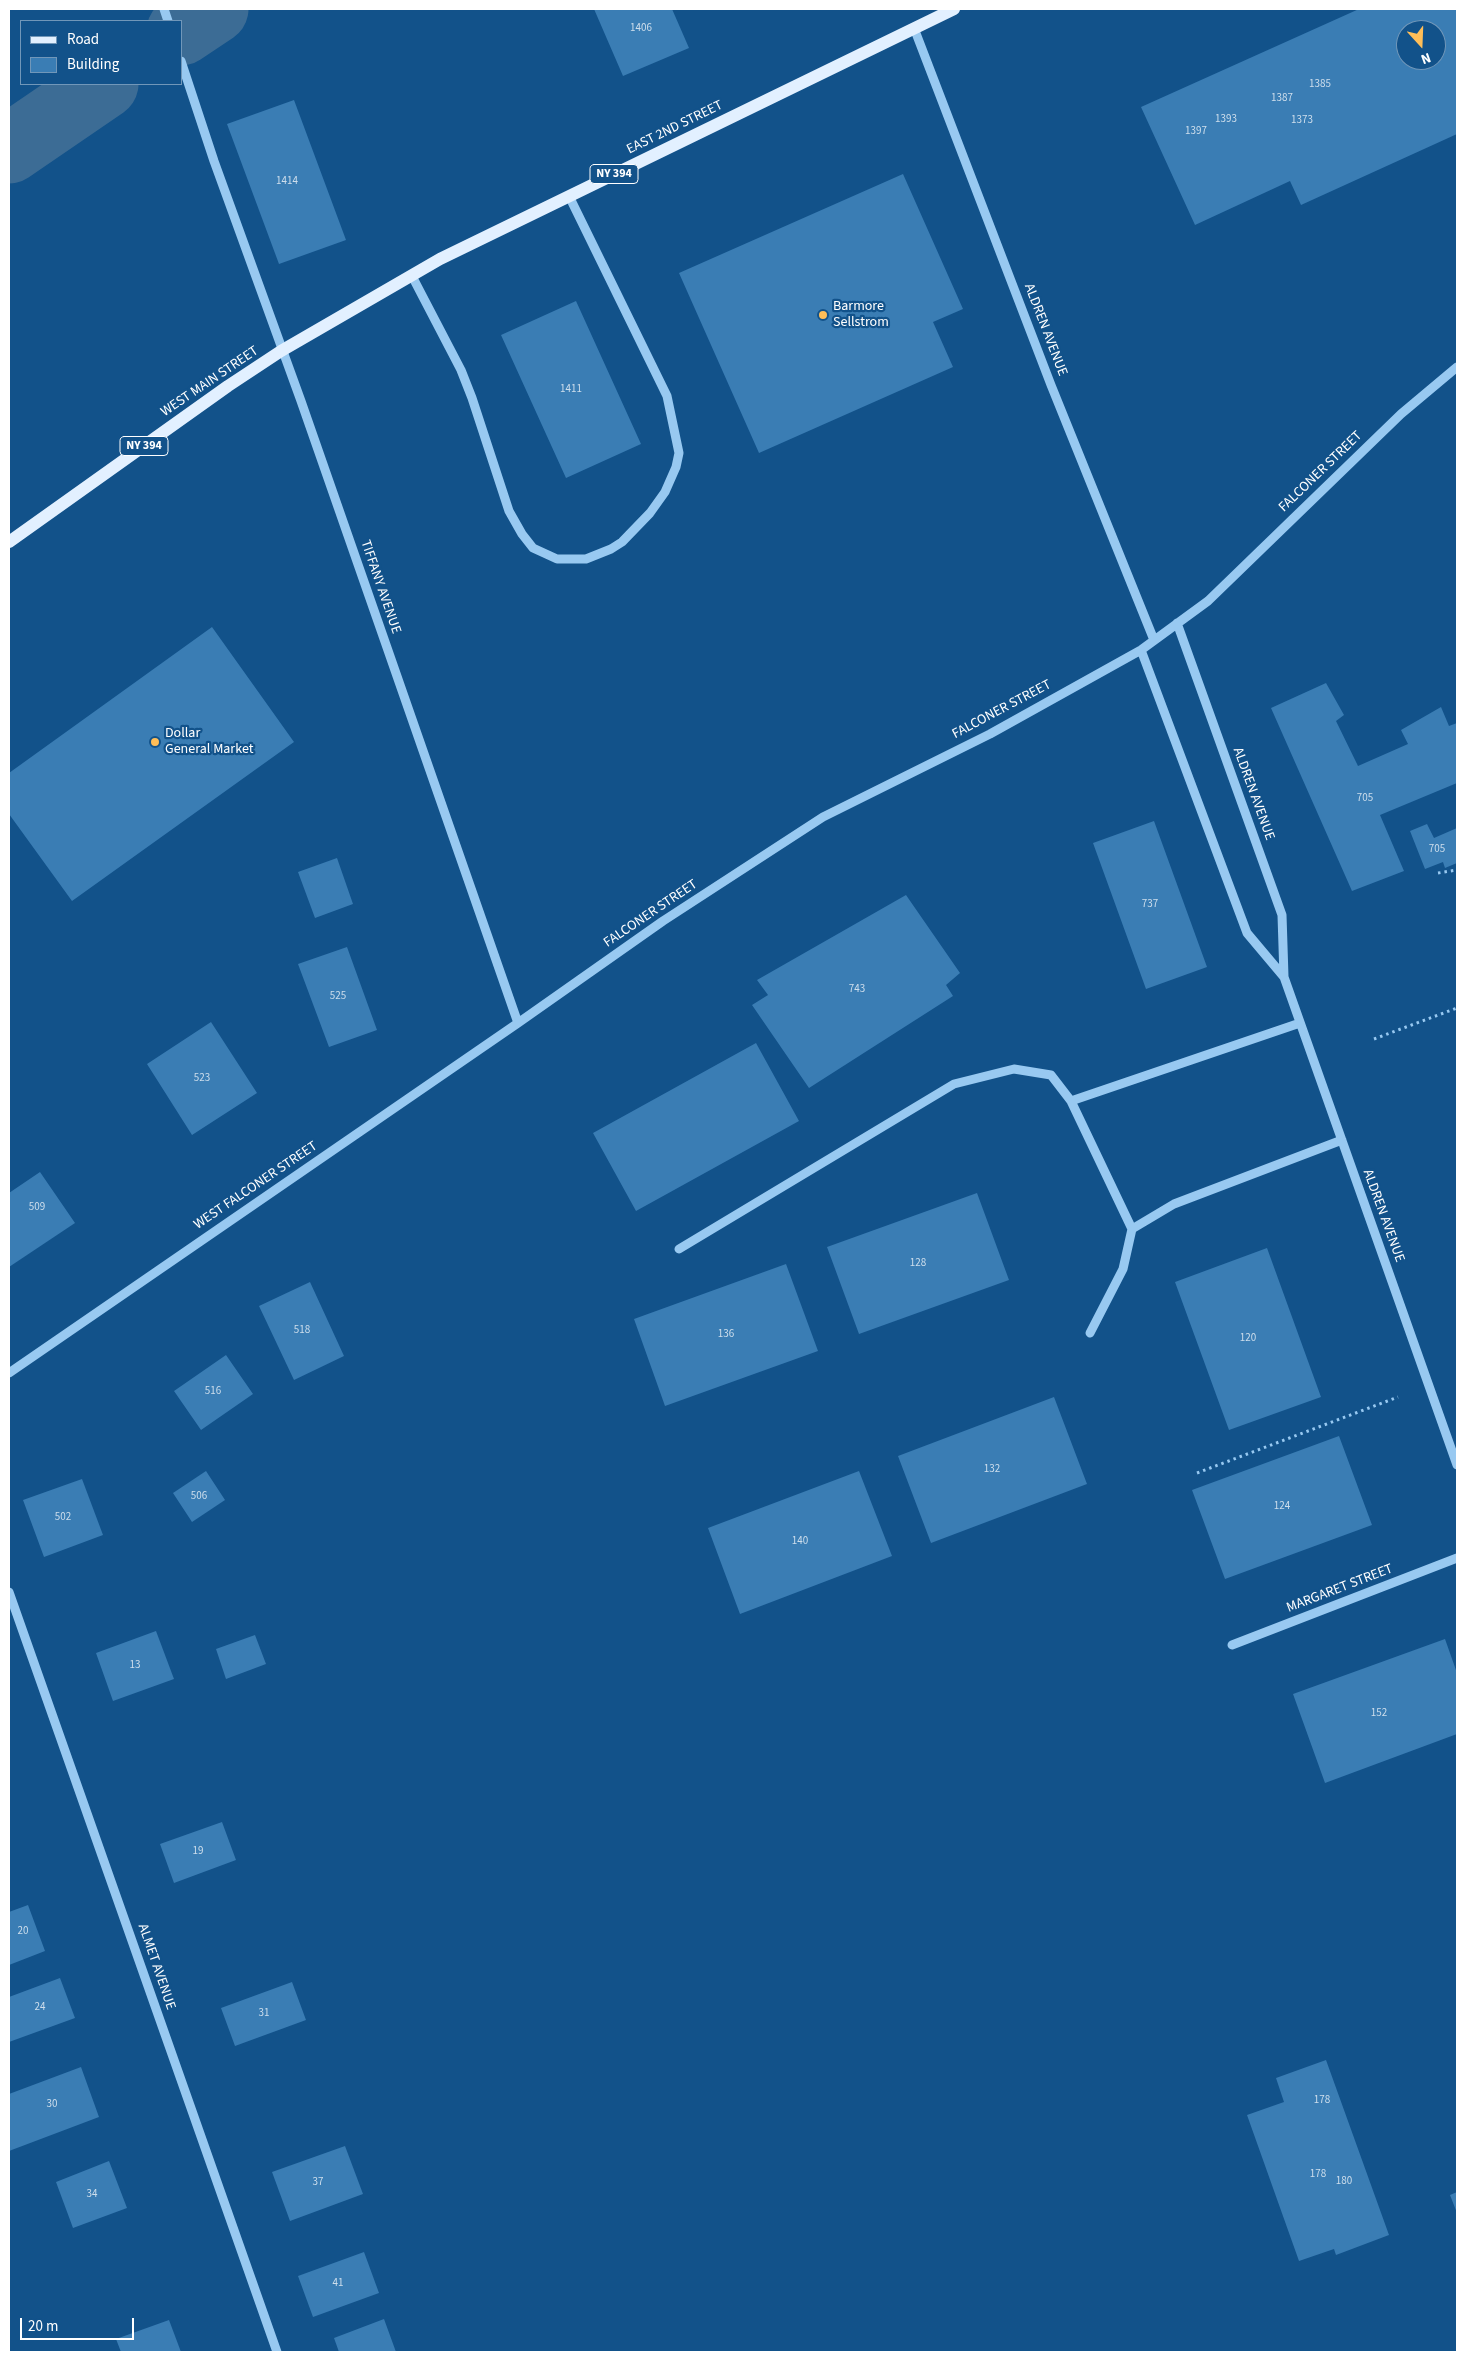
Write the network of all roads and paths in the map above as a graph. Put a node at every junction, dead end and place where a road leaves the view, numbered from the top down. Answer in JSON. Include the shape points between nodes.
{"nodes":[{"id":1,"x":954,"y":9,"type":"edge"},
{"id":2,"x":914,"y":28,"type":"junction"},
{"id":3,"x":182,"y":64,"type":"edge"},
{"id":4,"x":569,"y":196,"type":"junction"},
{"id":5,"x":412,"y":276,"type":"junction"},
{"id":6,"x":281,"y":352,"type":"junction"},
{"id":7,"x":1457,"y":368,"type":"edge"},
{"id":8,"x":9,"y":542,"type":"edge"},
{"id":9,"x":1177,"y":623,"type":"junction"},
{"id":10,"x":1154,"y":640,"type":"junction"},
{"id":11,"x":1140,"y":650,"type":"junction"},
{"id":12,"x":1457,"y":870,"type":"edge"},
{"id":13,"x":1438,"y":873,"type":"dead end"},
{"id":14,"x":1284,"y":977,"type":"junction"},
{"id":15,"x":1457,"y":1010,"type":"edge"},
{"id":16,"x":518,"y":1023,"type":"junction"},
{"id":17,"x":1300,"y":1023,"type":"junction"},
{"id":18,"x":1374,"y":1039,"type":"dead end"},
{"id":19,"x":1072,"y":1101,"type":"junction"},
{"id":20,"x":1342,"y":1140,"type":"junction"},
{"id":21,"x":1132,"y":1229,"type":"junction"},
{"id":22,"x":679,"y":1249,"type":"dead end"},
{"id":23,"x":1090,"y":1333,"type":"dead end"},
{"id":24,"x":9,"y":1373,"type":"edge"},
{"id":25,"x":1398,"y":1397,"type":"dead end"},
{"id":26,"x":1457,"y":1465,"type":"edge"},
{"id":27,"x":1197,"y":1473,"type":"dead end"},
{"id":28,"x":1457,"y":1558,"type":"edge"},
{"id":29,"x":9,"y":1592,"type":"edge"},
{"id":30,"x":1232,"y":1645,"type":"dead end"},
{"id":31,"x":277,"y":2352,"type":"edge"}],
"edges":[{"from":1,"to":2,"type":"main road","name":"EAST 2ND STREET","number":"NY 394"},
{"from":2,"to":4,"type":"main road","name":"EAST 2ND STREET","number":"NY 394"},
{"from":2,"to":10,"type":"street","name":"ALDREN AVENUE","via":[[1051,385]]},
{"from":3,"to":6,"type":"street","name":"TIFFANY AVENUE"},
{"from":4,"to":5,"type":"main road","name":"EAST 2ND STREET","number":"NY 394"},
{"from":4,"to":5,"type":"street","via":[[667,396],[679,453],[665,492],[650,513],[611,549],[586,559],[558,559],[533,548],[522,534],[509,511],[472,398]]},
{"from":5,"to":6,"type":"main road","name":"EAST 2ND STREET","number":"NY 394"},
{"from":6,"to":8,"type":"main road","name":"WEST MAIN STREET","number":"NY 394"},
{"from":6,"to":16,"type":"street","name":"TIFFANY AVENUE"},
{"from":7,"to":9,"type":"street","name":"FALCONER STREET","via":[[1401,414],[1208,601]]},
{"from":9,"to":10,"type":"street","name":"FALCONER STREET"},
{"from":9,"to":14,"type":"street","name":"ALDREN AVENUE","via":[[1282,915]]},
{"from":10,"to":11,"type":"street","name":"FALCONER STREET"},
{"from":11,"to":14,"type":"street","name":"ALDREN AVENUE","via":[[1246,933]]},
{"from":11,"to":16,"type":"street","name":"FALCONER STREET","via":[[990,734],[823,817],[663,921]]},
{"from":12,"to":13,"type":"path"},
{"from":14,"to":17,"type":"street","name":"ALDREN AVENUE"},
{"from":15,"to":18,"type":"path"},
{"from":16,"to":24,"type":"street","name":"WEST FALCONER STREET"},
{"from":17,"to":19,"type":"street"},
{"from":17,"to":20,"type":"street","name":"ALDREN AVENUE"},
{"from":19,"to":21,"type":"street"},
{"from":19,"to":22,"type":"street","via":[[1051,1075],[1042,1073],[1014,1069],[954,1084]]},
{"from":20,"to":21,"type":"street","via":[[1174,1204]]},
{"from":20,"to":26,"type":"street","name":"ALDREN AVENUE"},
{"from":21,"to":23,"type":"street","via":[[1123,1268]]},
{"from":25,"to":27,"type":"path"},
{"from":28,"to":30,"type":"street","name":"MARGARET STREET"},
{"from":29,"to":31,"type":"street","name":"ALMET AVENUE"}]}
